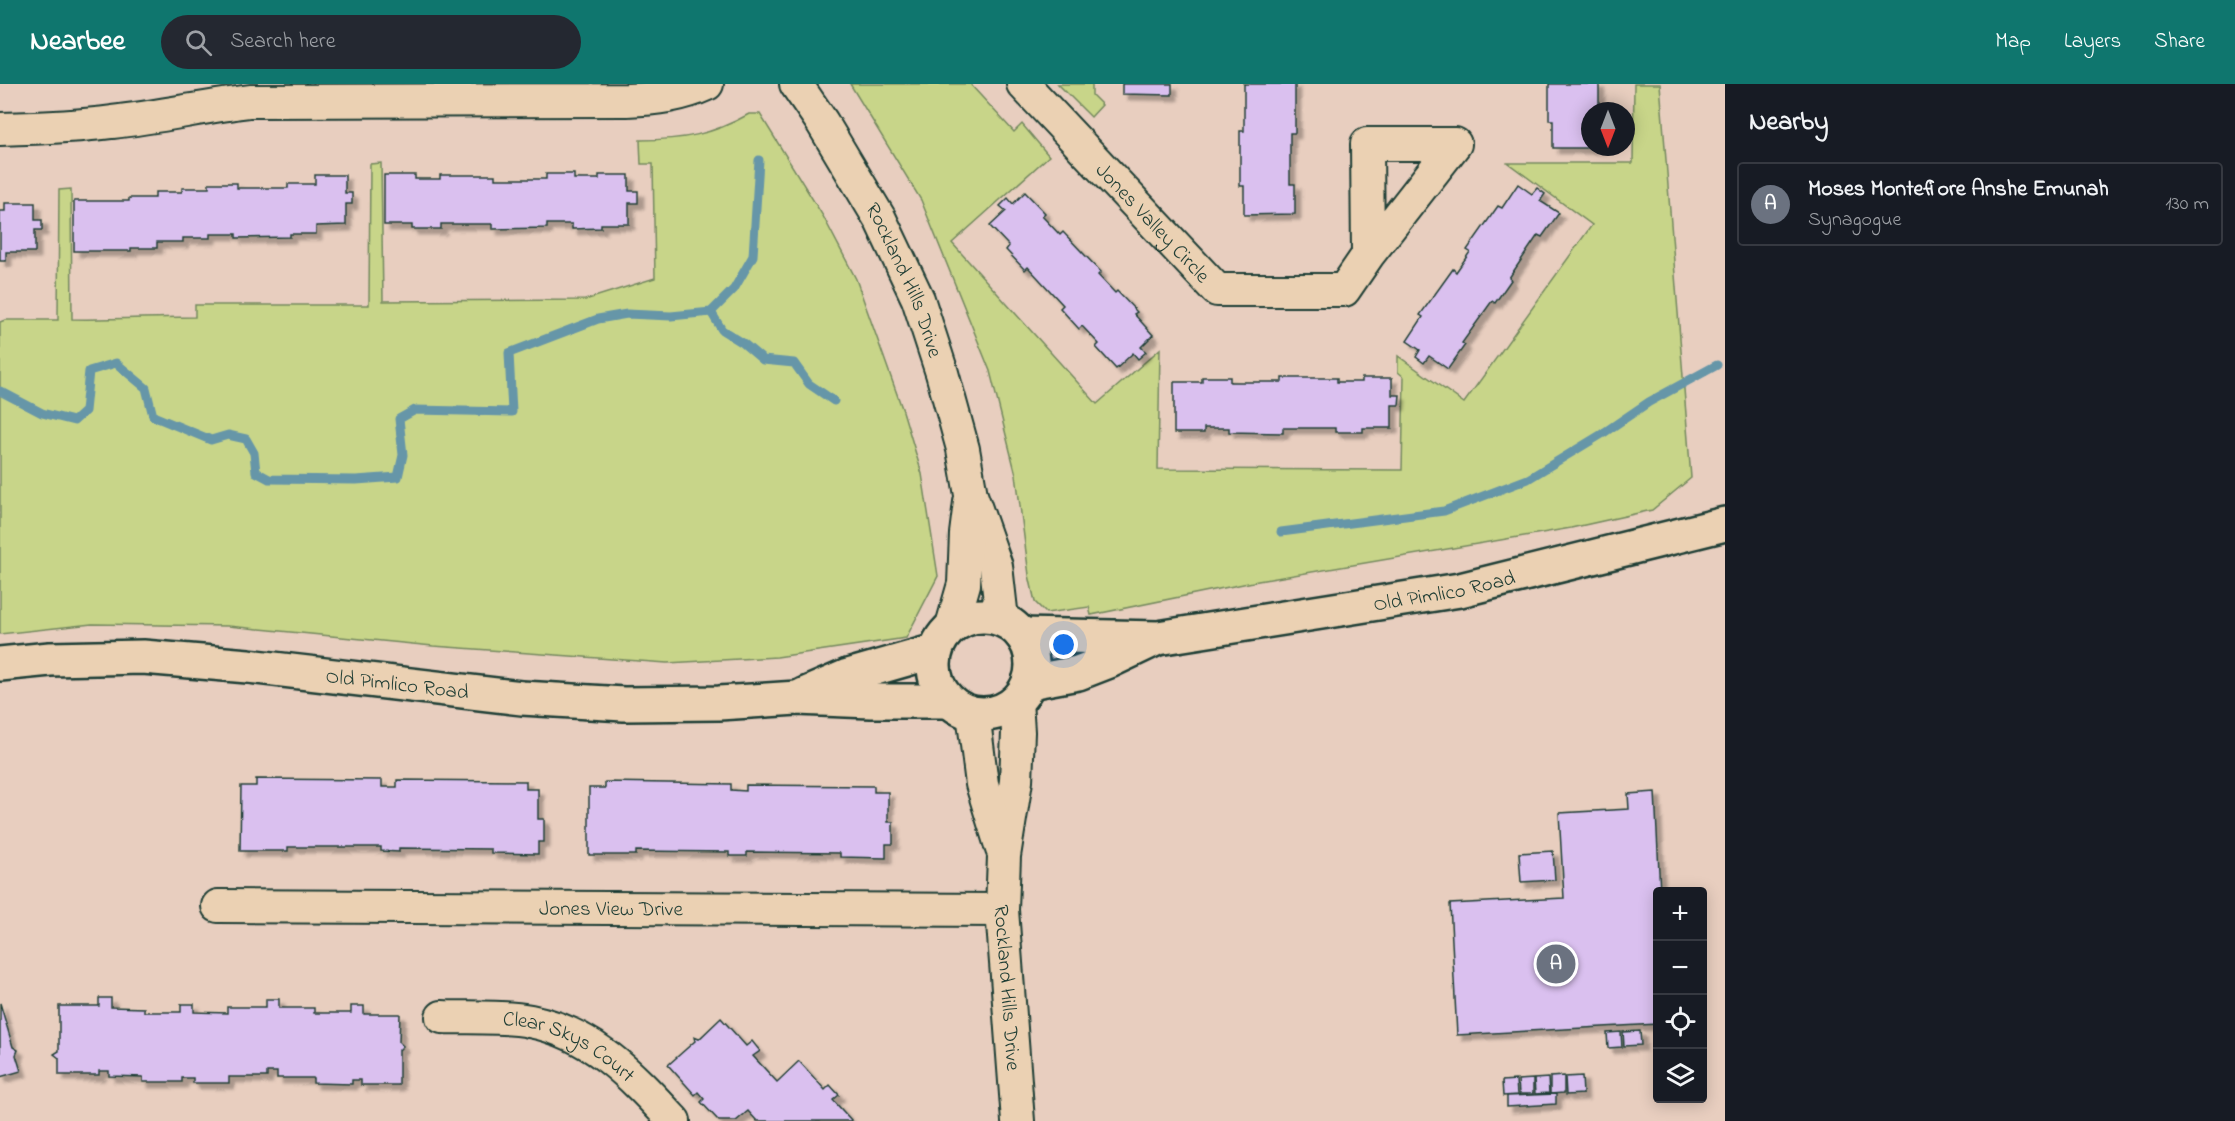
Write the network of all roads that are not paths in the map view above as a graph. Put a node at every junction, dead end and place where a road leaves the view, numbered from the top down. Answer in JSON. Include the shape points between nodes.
{"nodes":[{"id":1,"x":707,"y":84,"type":"edge"},
{"id":2,"x":796,"y":84,"type":"edge"},
{"id":3,"x":1023,"y":84,"type":"edge"},
{"id":4,"x":0,"y":129,"type":"edge"},
{"id":5,"x":1368,"y":255,"type":"dead end"},
{"id":6,"x":971,"y":495,"type":"junction"},
{"id":7,"x":1725,"y":524,"type":"edge"},
{"id":8,"x":1012,"y":627,"type":"junction"},
{"id":9,"x":1158,"y":638,"type":"junction"},
{"id":10,"x":943,"y":639,"type":"junction"},
{"id":11,"x":0,"y":664,"type":"edge"},
{"id":12,"x":1022,"y":692,"type":"junction"},
{"id":13,"x":796,"y":698,"type":"junction"},
{"id":14,"x":961,"y":707,"type":"junction"},
{"id":15,"x":1004,"y":856,"type":"junction"},
{"id":16,"x":218,"y":906,"type":"dead end"},
{"id":17,"x":1002,"y":910,"type":"junction"},
{"id":18,"x":442,"y":1017,"type":"dead end"},
{"id":19,"x":674,"y":1121,"type":"edge"},
{"id":20,"x":1018,"y":1121,"type":"edge"}],
"edges":[{"from":1,"to":4,"type":"street","via":[[687,93],[627,100],[250,101],[114,122]]},
{"from":2,"to":6,"type":"street","name":"Rockland Hills Drive","via":[[880,219],[918,299],[963,449]]},
{"from":3,"to":5,"type":"street","name":"Jones Valley Circle","via":[[1217,290],[1344,290]]},
{"from":6,"to":8,"type":"street","name":"Rockland Hills Drive"},
{"from":6,"to":10,"type":"street","name":"Rockland Hills Drive","via":[[964,584]]},
{"from":7,"to":9,"type":"street","name":"Old Pimlico Road","via":[[1460,590]]},
{"from":8,"to":9,"type":"street","name":"Old Pimlico Road"},
{"from":8,"to":10,"type":"street","via":[[981,615],[970,616]]},
{"from":8,"to":12,"type":"street","via":[[1029,645],[1032,658]]},
{"from":9,"to":12,"type":"street","name":"Old Pimlico Road","via":[[1109,661]]},
{"from":10,"to":13,"type":"street","name":"Old Pimlico Road"},
{"from":10,"to":14,"type":"street","via":[[934,672],[942,692]]},
{"from":11,"to":13,"type":"street","name":"Old Pimlico Road","via":[[143,657],[522,698],[624,704]]},
{"from":12,"to":14,"type":"street","via":[[996,712]]},
{"from":12,"to":15,"type":"street","name":"Rockland Hills Drive","via":[[1016,781]]},
{"from":13,"to":14,"type":"street","name":"Old Pimlico Road"},
{"from":14,"to":15,"type":"street","name":"Rockland Hills Drive"},
{"from":15,"to":17,"type":"street","name":"Rockland Hills Drive"},
{"from":16,"to":17,"type":"street","name":"Jones View Drive"},
{"from":17,"to":20,"type":"street","name":"Rockland Hills Drive"},
{"from":18,"to":19,"type":"street","name":"Clear Skys Court","via":[[529,1021],[574,1035],[608,1055]]}]}
